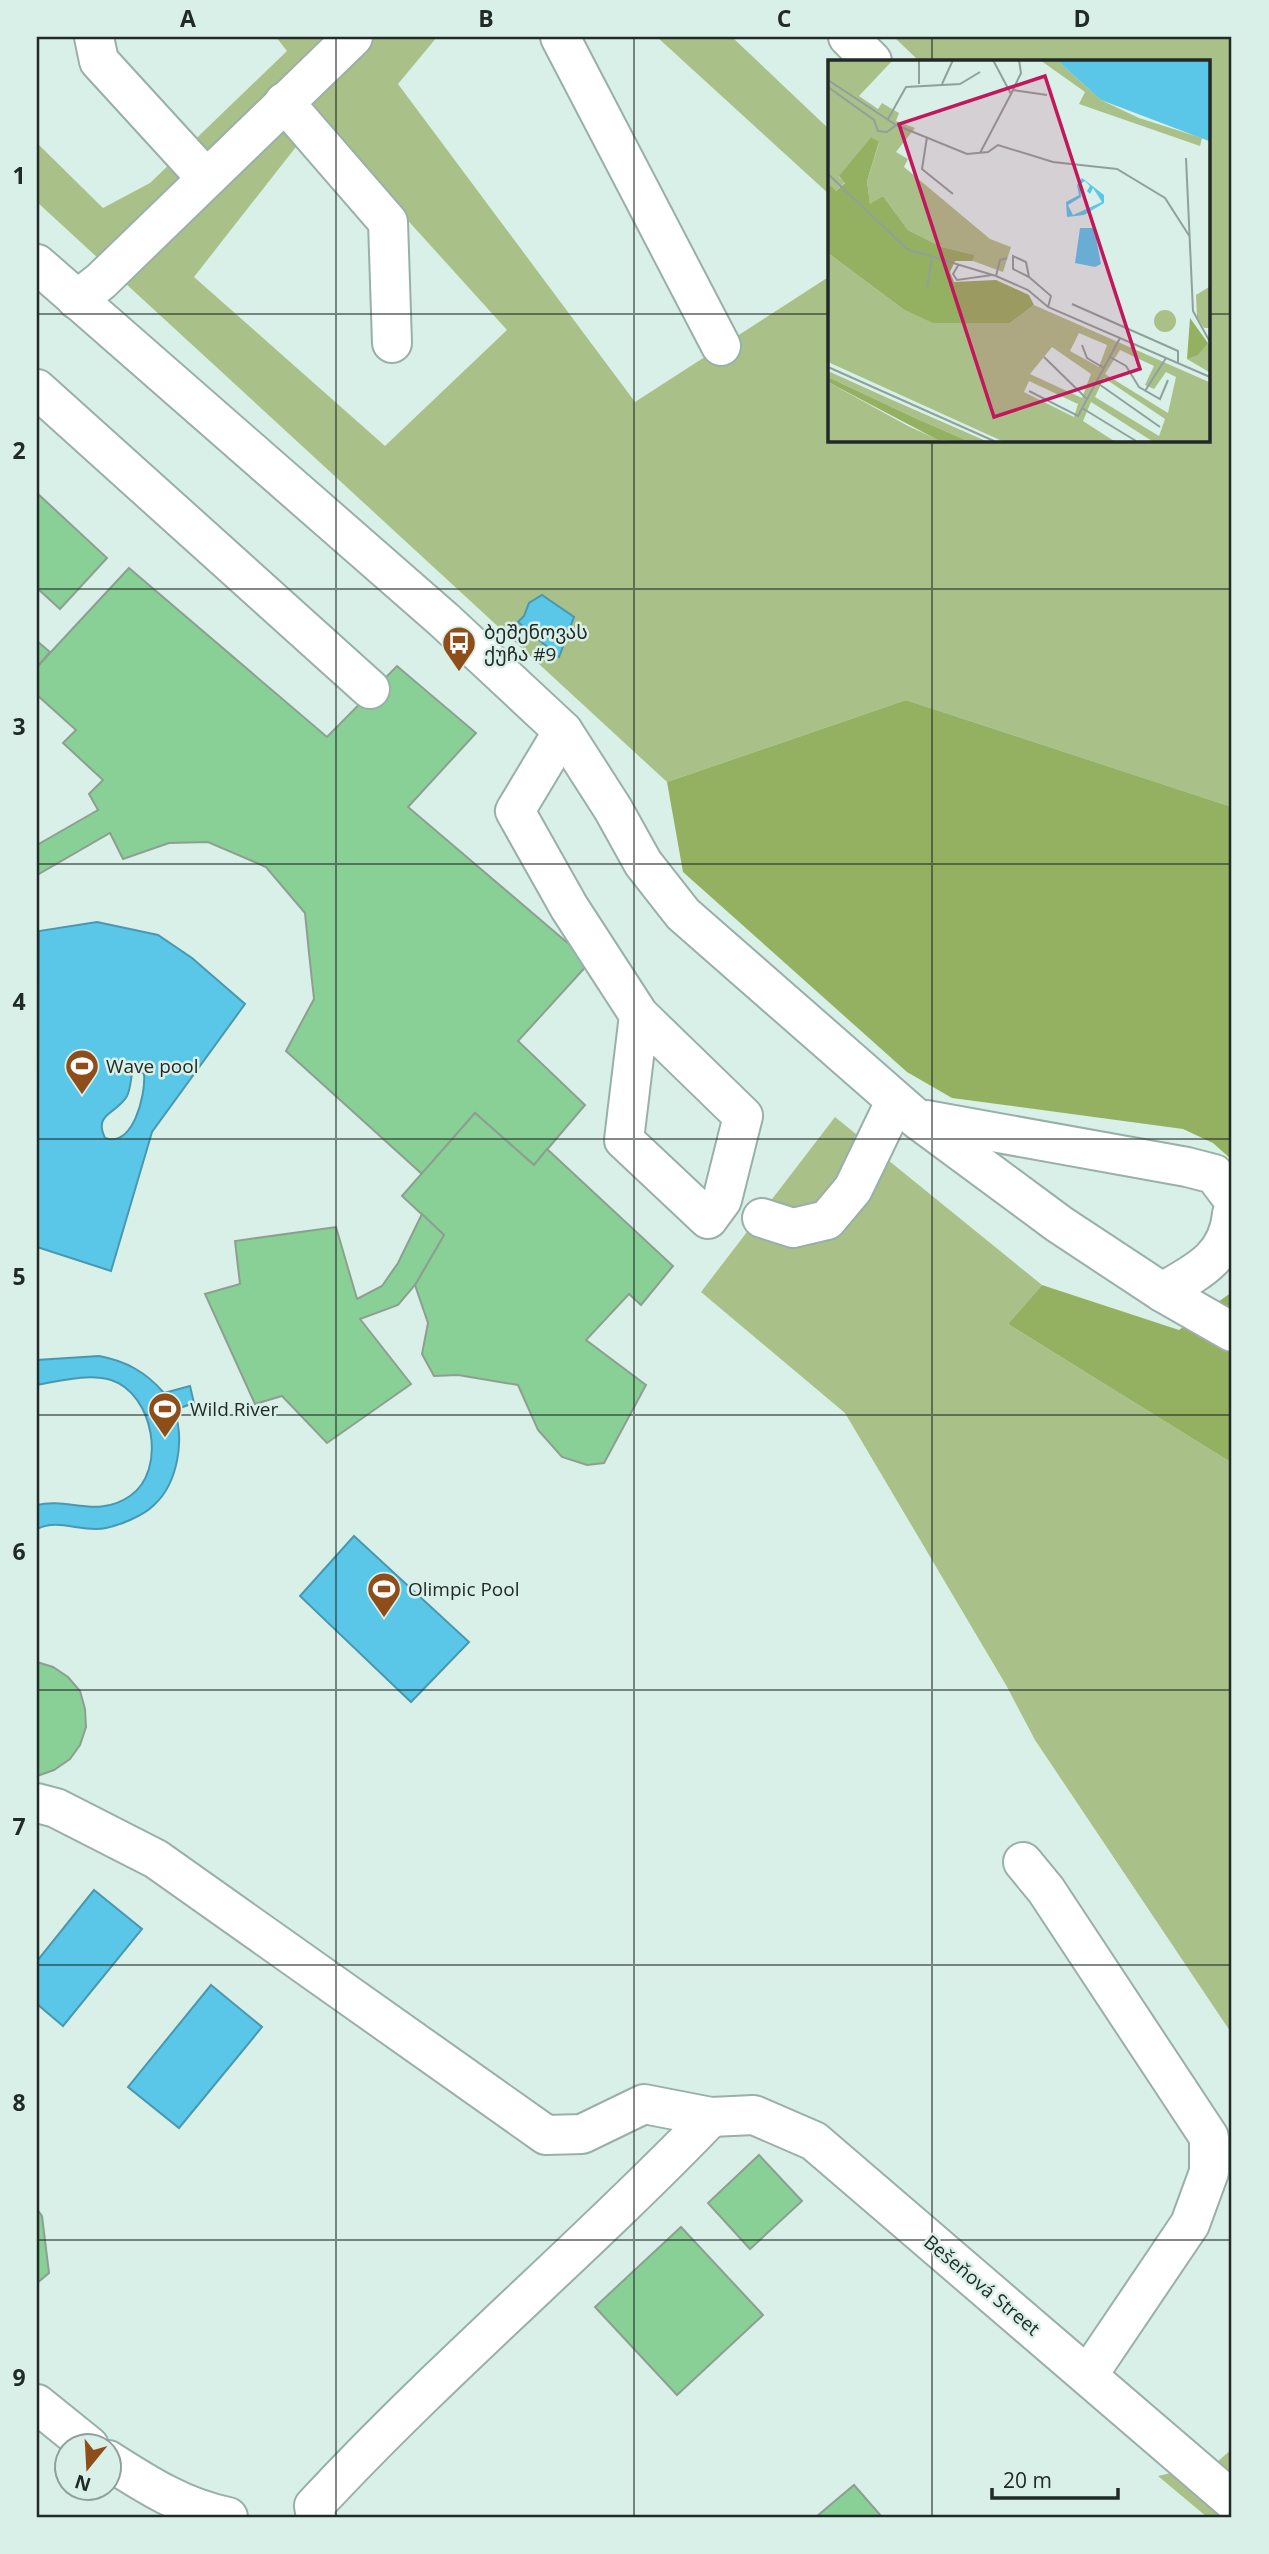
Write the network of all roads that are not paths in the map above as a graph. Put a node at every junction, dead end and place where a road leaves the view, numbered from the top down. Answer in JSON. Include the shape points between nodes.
{"nodes":[{"id":1,"x":94,"y":37,"type":"edge"},
{"id":2,"x":353,"y":37,"type":"edge"},
{"id":3,"x":560,"y":37,"type":"edge"},
{"id":4,"x":848,"y":37,"type":"edge"},
{"id":5,"x":871,"y":60,"type":"edge"},
{"id":6,"x":284,"y":102,"type":"junction"},
{"id":7,"x":206,"y":178,"type":"junction"},
{"id":8,"x":37,"y":264,"type":"edge"},
{"id":9,"x":77,"y":300,"type":"junction"},
{"id":10,"x":392,"y":343,"type":"dead end"},
{"id":11,"x":721,"y":346,"type":"dead end"},
{"id":12,"x":37,"y":390,"type":"edge"},
{"id":13,"x":370,"y":689,"type":"dead end"},
{"id":14,"x":563,"y":731,"type":"junction"},
{"id":15,"x":639,"y":1015,"type":"junction"},
{"id":16,"x":906,"y":1111,"type":"junction"},
{"id":17,"x":1232,"y":1198,"type":"edge"},
{"id":18,"x":1232,"y":1214,"type":"edge"},
{"id":19,"x":762,"y":1218,"type":"dead end"},
{"id":20,"x":1162,"y":1292,"type":"junction"},
{"id":21,"x":1232,"y":1332,"type":"edge"},
{"id":22,"x":37,"y":1803,"type":"edge"},
{"id":23,"x":1023,"y":1862,"type":"dead end"},
{"id":24,"x":711,"y":2117,"type":"junction"},
{"id":25,"x":1088,"y":2375,"type":"junction"},
{"id":26,"x":37,"y":2404,"type":"edge"},
{"id":27,"x":73,"y":2432,"type":"edge"},
{"id":28,"x":122,"y":2469,"type":"edge"},
{"id":29,"x":1232,"y":2500,"type":"edge"},
{"id":30,"x":311,"y":2513,"type":"edge"},
{"id":31,"x":228,"y":2517,"type":"edge"}],
"edges":[{"from":1,"to":7,"type":"street","via":[[99,61]]},
{"from":2,"to":6,"type":"street"},
{"from":3,"to":11,"type":"street"},
{"from":4,"to":5,"type":"street"},
{"from":6,"to":7,"type":"street"},
{"from":6,"to":10,"type":"street","via":[[388,222]]},
{"from":7,"to":9,"type":"street"},
{"from":8,"to":9,"type":"street"},
{"from":9,"to":14,"type":"street","via":[[444,620]]},
{"from":12,"to":13,"type":"street"},
{"from":14,"to":15,"type":"street","via":[[515,811],[569,907]]},
{"from":14,"to":16,"type":"street","via":[[643,863],[683,914]]},
{"from":15,"to":15,"type":"street","via":[[624,1140],[708,1219],[722,1200],[743,1116]]},
{"from":16,"to":17,"type":"street","via":[[1214,1174]]},
{"from":16,"to":19,"type":"street","via":[[827,1220],[793,1228]]},
{"from":16,"to":20,"type":"street","via":[[1059,1224]]},
{"from":18,"to":20,"type":"street","via":[[1231,1233],[1211,1262]]},
{"from":20,"to":21,"type":"street"},
{"from":22,"to":24,"type":"street","name":"Bešeňová Street","via":[[56,1808],[156,1860],[546,2135],[582,2134],[644,2104]]},
{"from":23,"to":25,"type":"street","via":[[1209,2137],[1209,2172],[1190,2224]]},
{"from":24,"to":25,"type":"street","name":"Bešeňová Street","via":[[754,2115],[814,2141]]},
{"from":24,"to":30,"type":"street","via":[[363,2454]]},
{"from":25,"to":29,"type":"street","name":"Bešeňová Street"},
{"from":26,"to":27,"type":"street"},
{"from":28,"to":31,"type":"street","via":[[158,2492]]}]}
